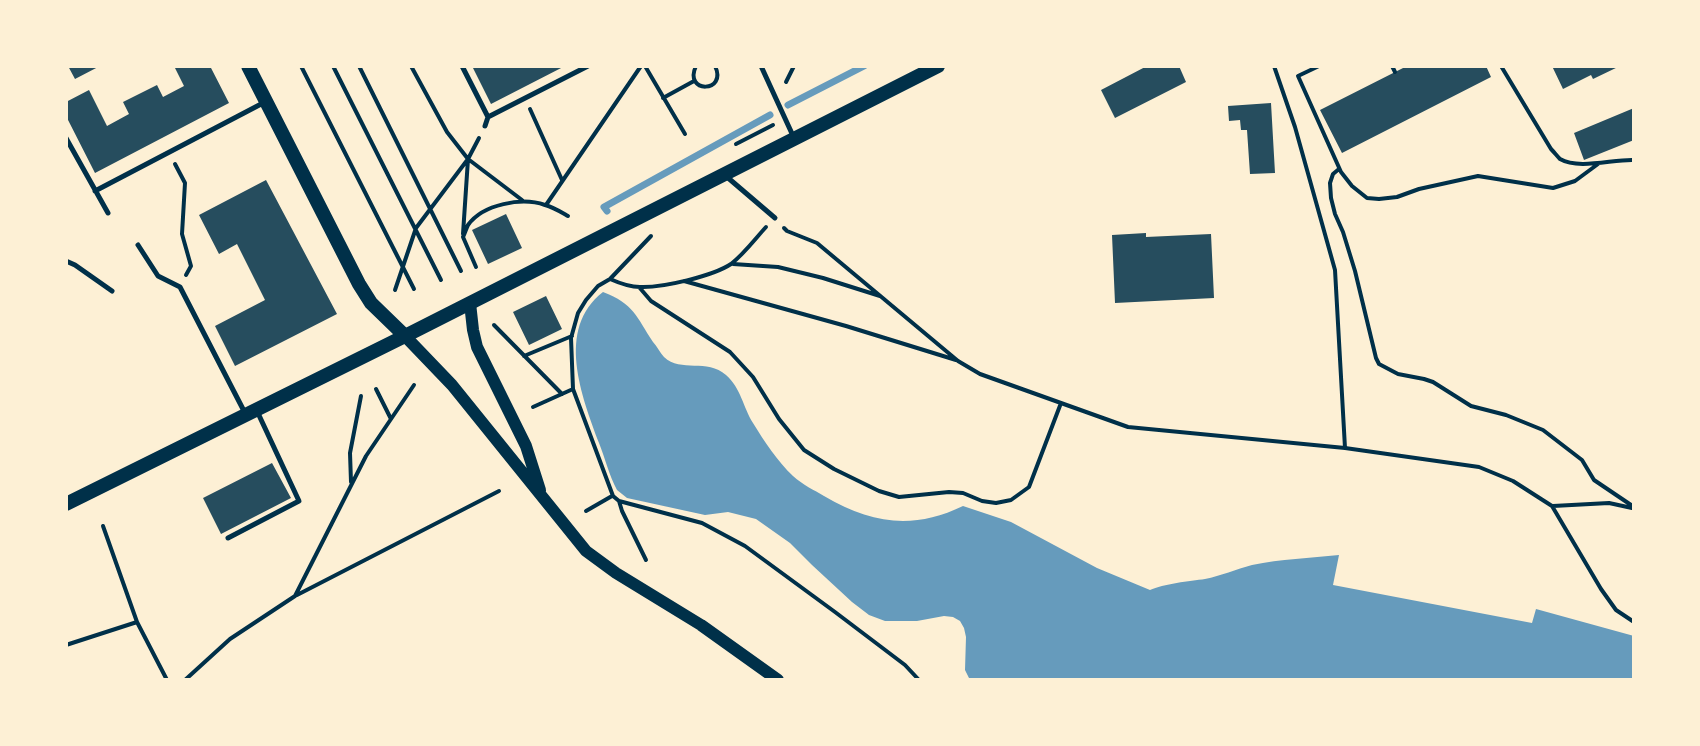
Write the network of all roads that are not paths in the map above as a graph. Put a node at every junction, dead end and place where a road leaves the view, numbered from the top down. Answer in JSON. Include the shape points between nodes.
{"nodes":[{"id":1,"x":248,"y":66,"type":"edge"},
{"id":2,"x":462,"y":66,"type":"edge"},
{"id":3,"x":588,"y":66,"type":"edge"},
{"id":4,"x":761,"y":66,"type":"edge"},
{"id":5,"x":938,"y":66,"type":"edge"},
{"id":6,"x":266,"y":101,"type":"junction"},
{"id":7,"x":488,"y":117,"type":"junction"},
{"id":8,"x":485,"y":126,"type":"road end"},
{"id":9,"x":66,"y":138,"type":"edge"},
{"id":10,"x":795,"y":138,"type":"junction"},
{"id":11,"x":723,"y":174,"type":"junction"},
{"id":12,"x":95,"y":191,"type":"junction"},
{"id":13,"x":108,"y":213,"type":"dead end"},
{"id":14,"x":775,"y":218,"type":"road end"},
{"id":15,"x":138,"y":245,"type":"dead end"},
{"id":16,"x":66,"y":261,"type":"edge"},
{"id":17,"x":112,"y":291,"type":"dead end"},
{"id":18,"x":470,"y":303,"type":"junction"},
{"id":19,"x":405,"y":336,"type":"junction"},
{"id":20,"x":251,"y":412,"type":"junction"},
{"id":21,"x":543,"y":497,"type":"junction"},
{"id":22,"x":66,"y":504,"type":"edge"},
{"id":23,"x":228,"y":538,"type":"dead end"},
{"id":24,"x":778,"y":680,"type":"edge"}],
"edges":[{"from":1,"to":6,"type":"main road"},
{"from":2,"to":7,"type":"lane"},
{"from":3,"to":7,"type":"lane"},
{"from":4,"to":10,"type":"lane"},
{"from":5,"to":10,"type":"main road"},
{"from":6,"to":12,"type":"lane"},
{"from":6,"to":19,"type":"main road","via":[[359,284]]},
{"from":7,"to":8,"type":"lane"},
{"from":9,"to":12,"type":"lane"},
{"from":10,"to":11,"type":"main road"},
{"from":11,"to":14,"type":"lane"},
{"from":11,"to":18,"type":"main road"},
{"from":12,"to":13,"type":"lane"},
{"from":15,"to":20,"type":"lane","via":[[158,276],[180,287]]},
{"from":16,"to":17,"type":"lane"},
{"from":18,"to":19,"type":"main road"},
{"from":18,"to":21,"type":"street","via":[[477,347],[526,446]]},
{"from":19,"to":20,"type":"main road"},
{"from":19,"to":21,"type":"street"},
{"from":20,"to":22,"type":"main road"},
{"from":20,"to":23,"type":"lane","via":[[299,501]]},
{"from":21,"to":24,"type":"street","via":[[586,551]]}]}
